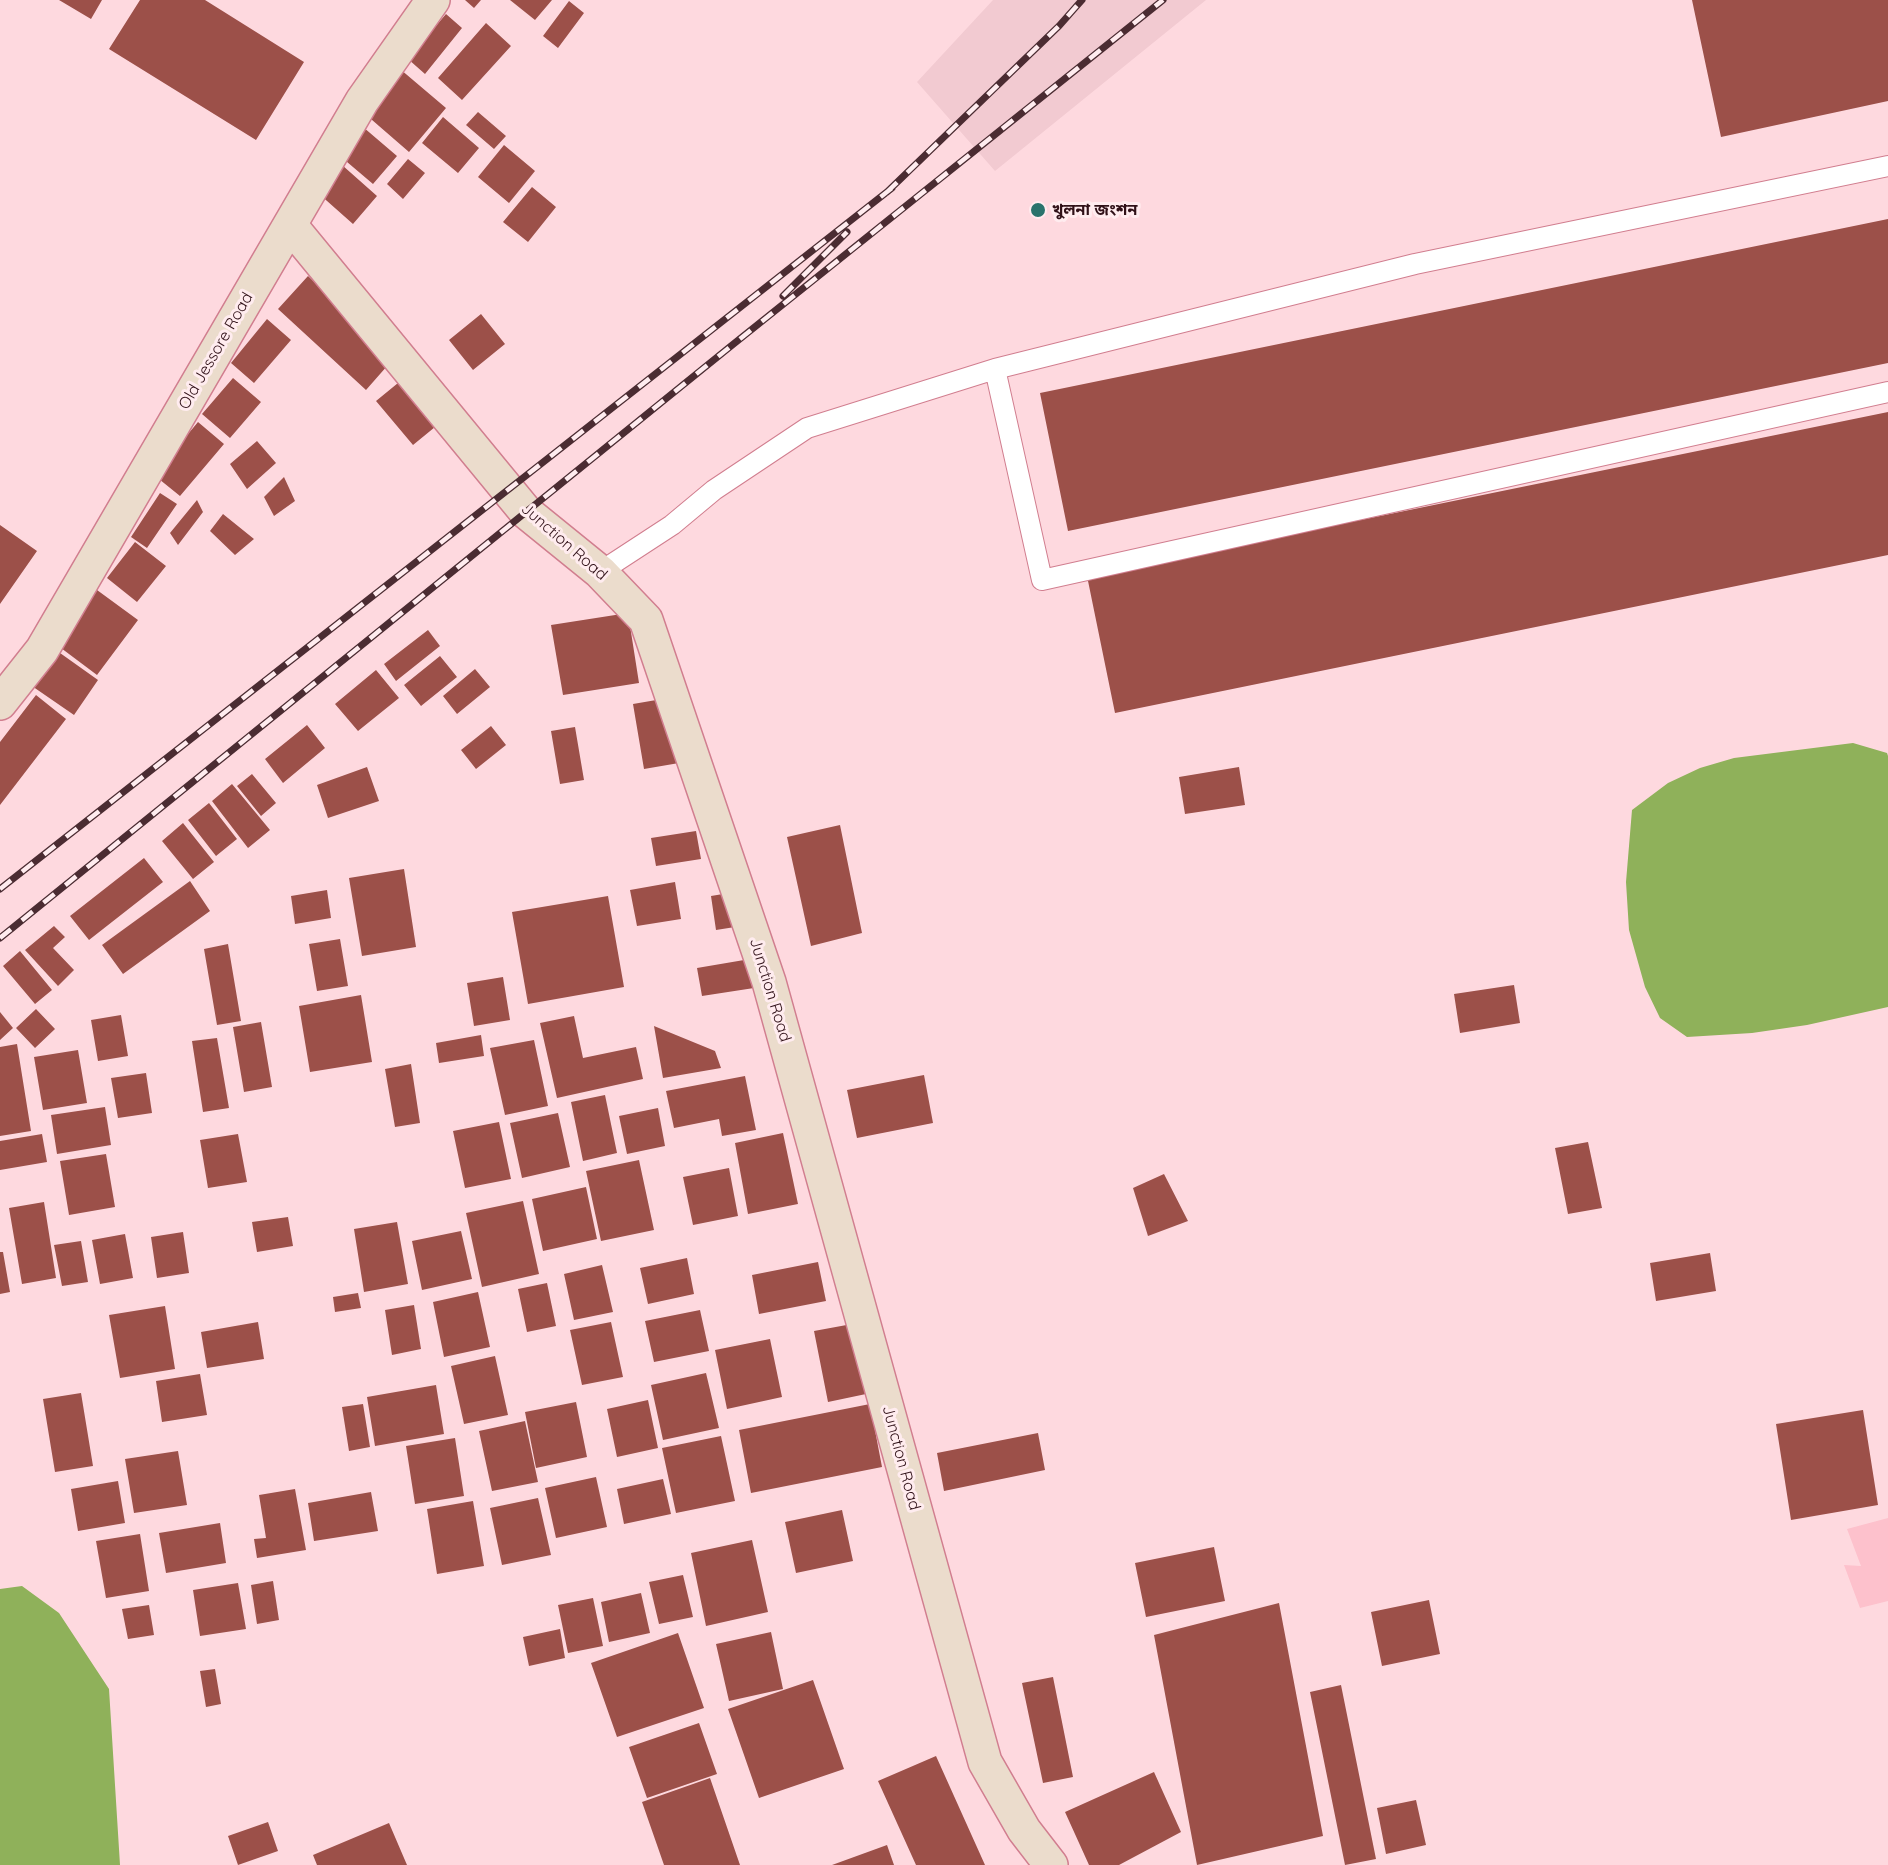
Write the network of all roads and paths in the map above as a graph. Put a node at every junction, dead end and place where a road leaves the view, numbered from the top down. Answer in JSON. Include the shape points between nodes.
{"nodes":[{"id":1,"x":434,"y":0,"type":"edge"},
{"id":2,"x":1888,"y":166,"type":"edge"},
{"id":3,"x":290,"y":225,"type":"junction"},
{"id":4,"x":995,"y":369,"type":"junction"},
{"id":5,"x":1888,"y":392,"type":"edge"},
{"id":6,"x":600,"y":572,"type":"junction"},
{"id":7,"x":0,"y":703,"type":"edge"},
{"id":8,"x":1051,"y":1865,"type":"edge"}],
"edges":[{"from":1,"to":3,"type":"main road","name":"Old Jessore Road","via":[[362,101]]},
{"from":2,"to":4,"type":"lane","via":[[1415,264]]},
{"from":3,"to":6,"type":"main road","name":"Junction Road","via":[[526,512]]},
{"from":3,"to":7,"type":"main road","name":"Old Jessore Road","via":[[42,650]]},
{"from":4,"to":5,"type":"lane","via":[[1042,580]]},
{"from":4,"to":6,"type":"lane","via":[[807,428]]},
{"from":6,"to":8,"type":"main road","name":"Junction Road","via":[[646,620],[769,982],[985,1762],[1024,1830]]}]}
